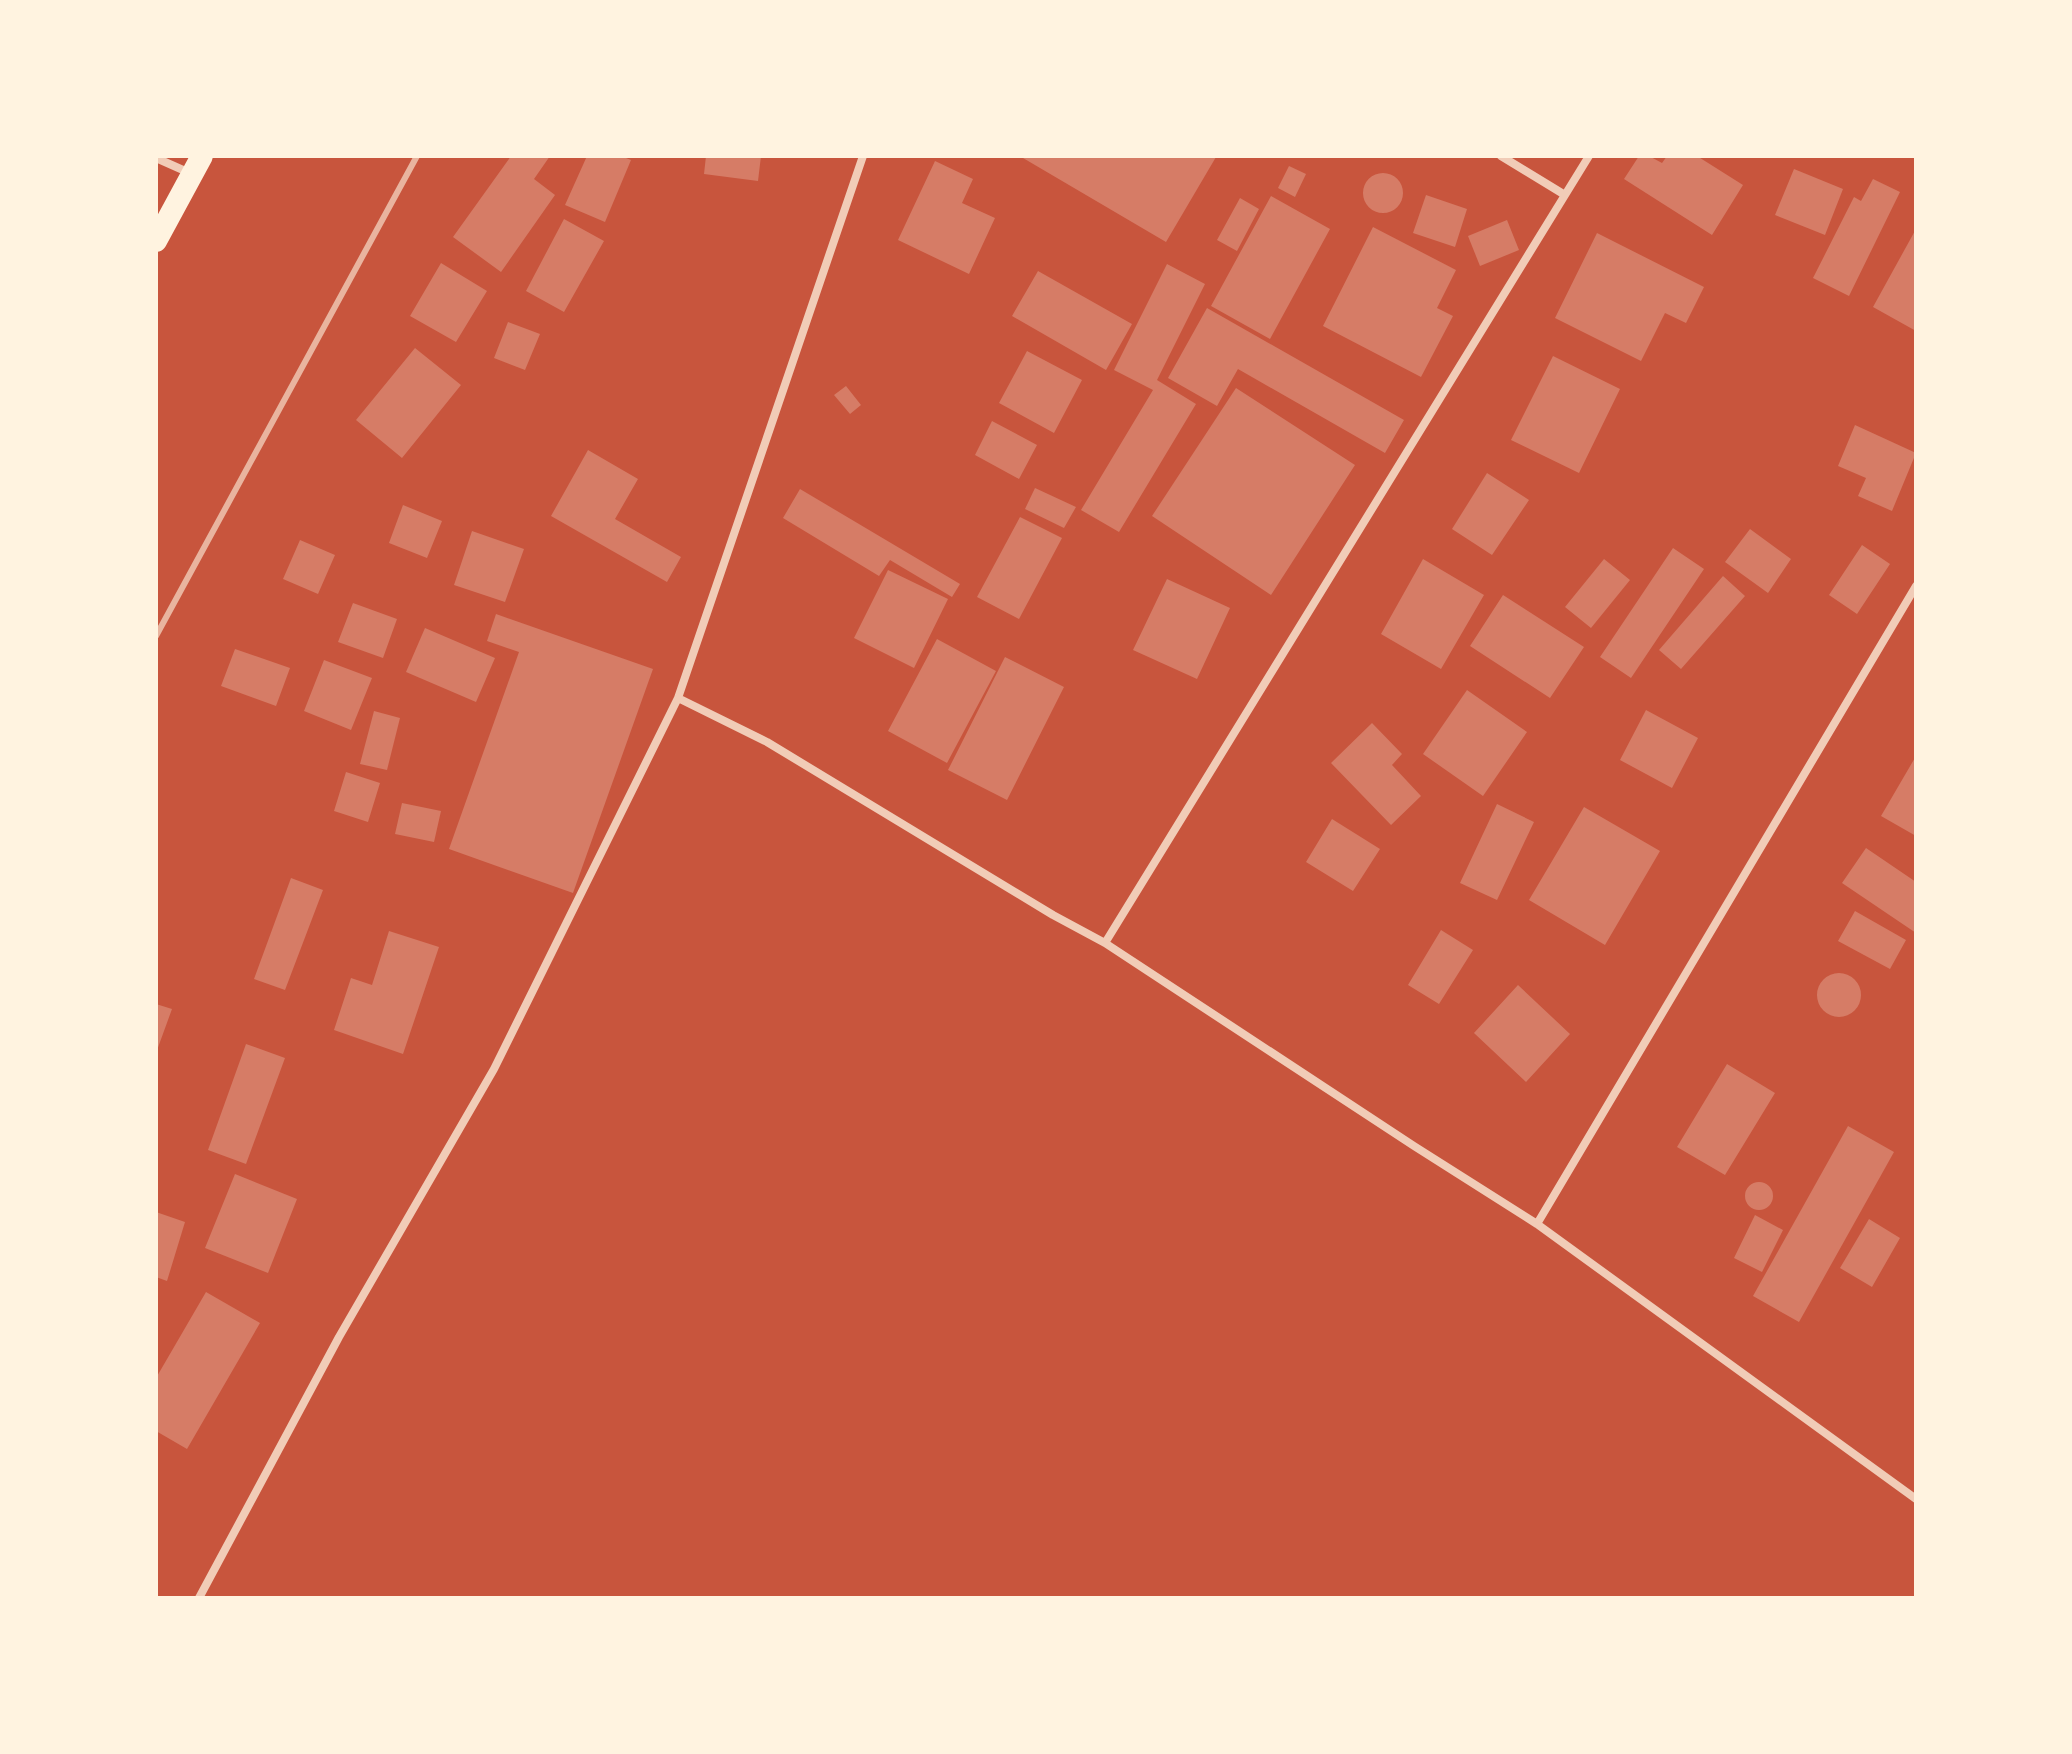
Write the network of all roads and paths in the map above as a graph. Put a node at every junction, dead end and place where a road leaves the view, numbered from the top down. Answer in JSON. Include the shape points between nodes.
{"nodes":[{"id":1,"x":863,"y":156,"type":"edge"},
{"id":2,"x":1501,"y":156,"type":"edge"},
{"id":3,"x":1589,"y":156,"type":"edge"},
{"id":4,"x":156,"y":158,"type":"edge"},
{"id":5,"x":197,"y":165,"type":"edge"},
{"id":6,"x":1565,"y":195,"type":"junction"},
{"id":7,"x":156,"y":241,"type":"edge"},
{"id":8,"x":1916,"y":586,"type":"edge"},
{"id":9,"x":678,"y":698,"type":"junction"},
{"id":10,"x":1105,"y":943,"type":"junction"},
{"id":11,"x":1537,"y":1224,"type":"junction"},
{"id":12,"x":1916,"y":1499,"type":"edge"},
{"id":13,"x":199,"y":1598,"type":"edge"}],
"edges":[{"from":1,"to":9,"type":"street"},
{"from":2,"to":6,"type":"street"},
{"from":3,"to":6,"type":"street"},
{"from":4,"to":5,"type":"street"},
{"from":5,"to":7,"type":"highway"},
{"from":6,"to":10,"type":"street"},
{"from":8,"to":11,"type":"street"},
{"from":9,"to":10,"type":"street","via":[[767,742]]},
{"from":9,"to":13,"type":"street","via":[[494,1069],[339,1337]]},
{"from":10,"to":11,"type":"street"},
{"from":11,"to":12,"type":"street"}]}
